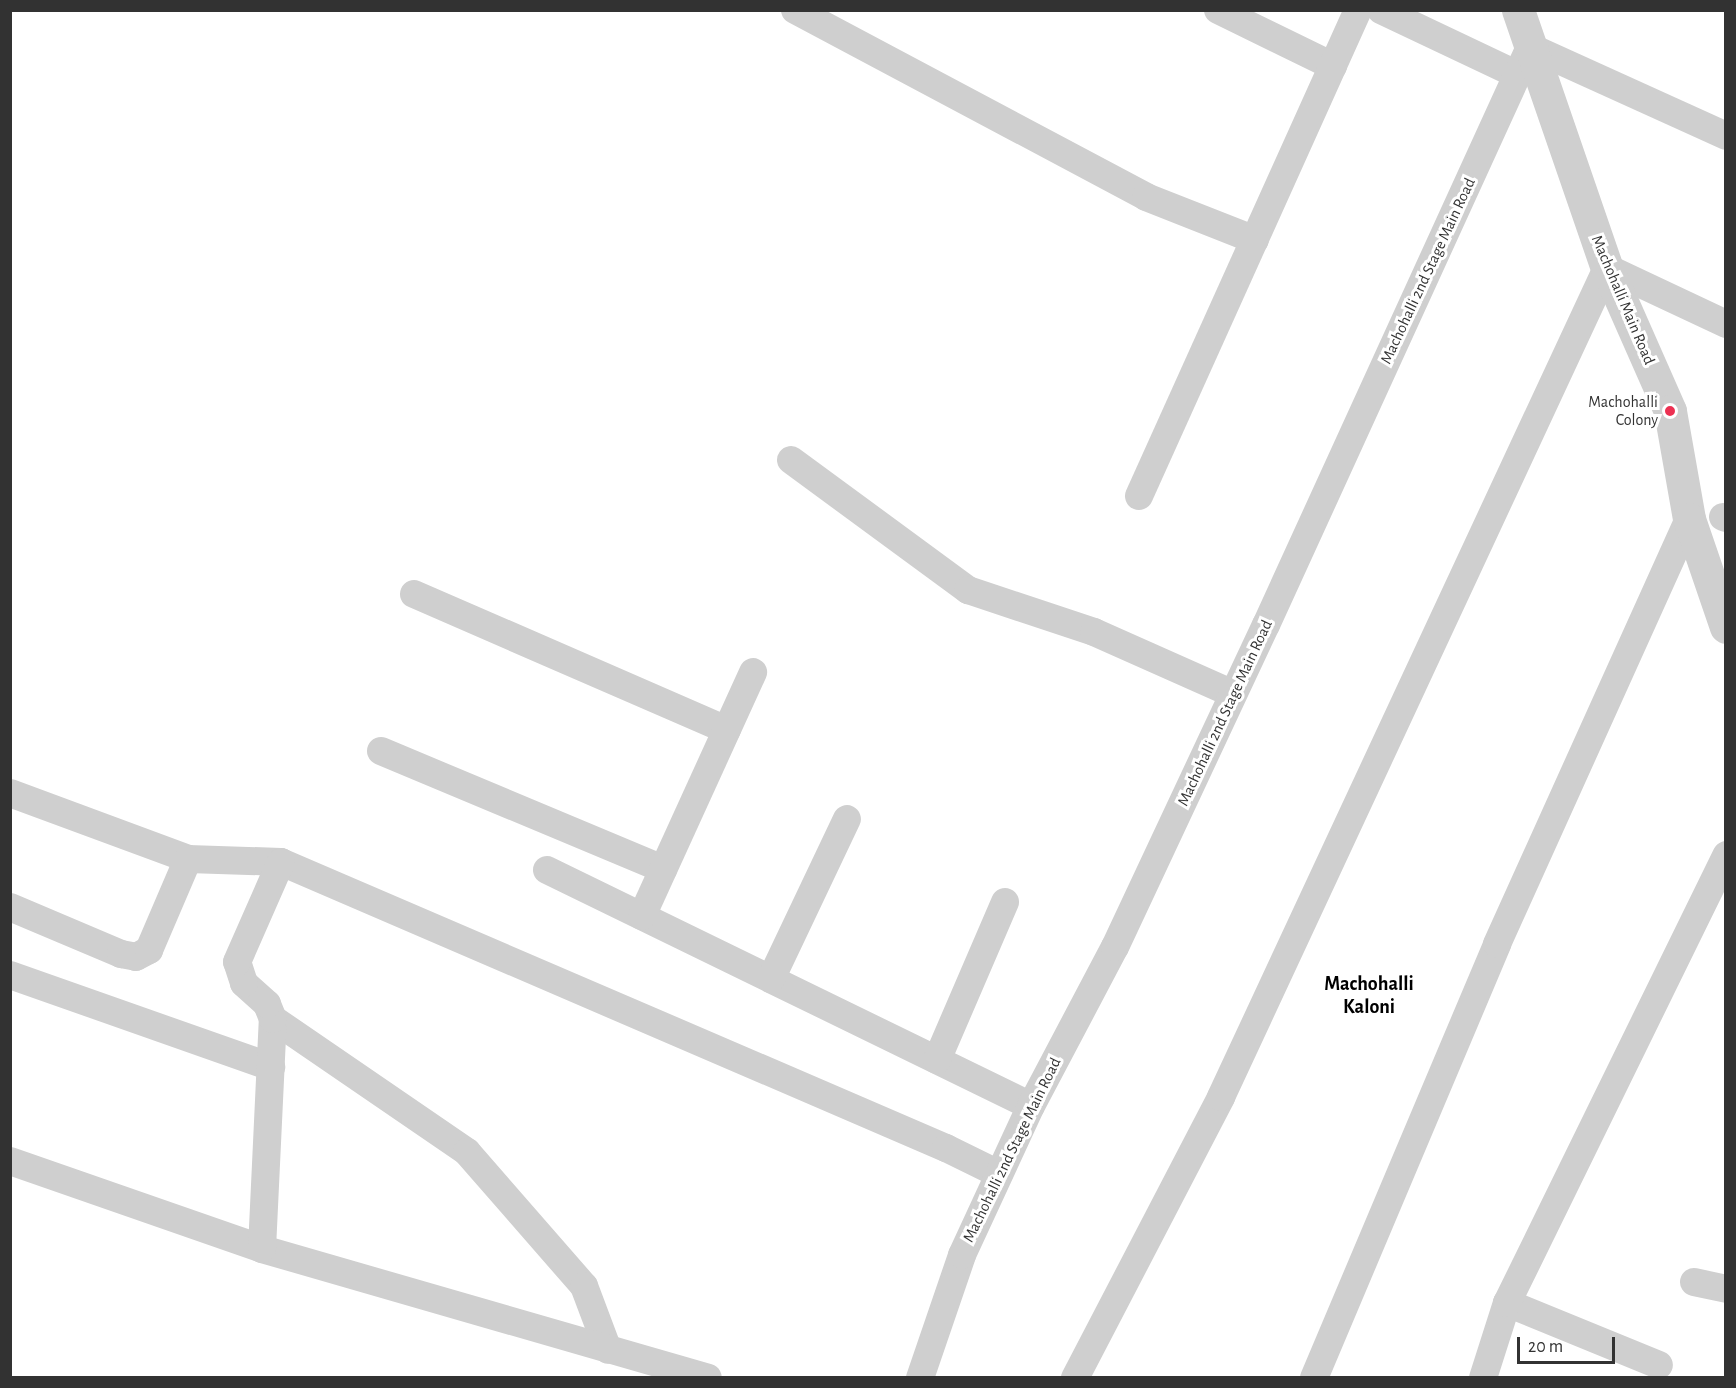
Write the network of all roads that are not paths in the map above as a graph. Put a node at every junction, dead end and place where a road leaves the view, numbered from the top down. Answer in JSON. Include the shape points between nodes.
{"nodes":[{"id":1,"x":795,"y":10,"type":"edge"},
{"id":2,"x":1218,"y":10,"type":"edge"},
{"id":3,"x":1358,"y":10,"type":"edge"},
{"id":4,"x":1382,"y":10,"type":"edge"},
{"id":5,"x":1518,"y":10,"type":"edge"},
{"id":6,"x":1524,"y":61,"type":"junction"},
{"id":7,"x":1333,"y":66,"type":"junction"},
{"id":8,"x":1725,"y":136,"type":"edge"},
{"id":9,"x":1255,"y":240,"type":"junction"},
{"id":10,"x":1607,"y":268,"type":"junction"},
{"id":11,"x":1725,"y":324,"type":"edge"},
{"id":12,"x":791,"y":460,"type":"dead end"},
{"id":13,"x":1139,"y":496,"type":"dead end"},
{"id":14,"x":1689,"y":519,"type":"junction"},
{"id":15,"x":414,"y":594,"type":"dead end"},
{"id":16,"x":1725,"y":627,"type":"edge"},
{"id":17,"x":753,"y":672,"type":"dead end"},
{"id":18,"x":1233,"y":694,"type":"junction"},
{"id":19,"x":727,"y":730,"type":"junction"},
{"id":20,"x":381,"y":751,"type":"dead end"},
{"id":21,"x":10,"y":793,"type":"edge"},
{"id":22,"x":846,"y":819,"type":"dead end"},
{"id":23,"x":1725,"y":855,"type":"edge"},
{"id":24,"x":188,"y":859,"type":"junction"},
{"id":25,"x":280,"y":862,"type":"junction"},
{"id":26,"x":663,"y":869,"type":"junction"},
{"id":27,"x":547,"y":870,"type":"dead end"},
{"id":28,"x":1005,"y":902,"type":"dead end"},
{"id":29,"x":10,"y":907,"type":"edge"},
{"id":30,"x":642,"y":916,"type":"junction"},
{"id":31,"x":10,"y":975,"type":"edge"},
{"id":32,"x":771,"y":979,"type":"junction"},
{"id":33,"x":273,"y":1019,"type":"junction"},
{"id":34,"x":938,"y":1060,"type":"junction"},
{"id":35,"x":271,"y":1067,"type":"junction"},
{"id":36,"x":1031,"y":1106,"type":"junction"},
{"id":37,"x":10,"y":1161,"type":"edge"},
{"id":38,"x":999,"y":1174,"type":"junction"},
{"id":39,"x":262,"y":1249,"type":"junction"},
{"id":40,"x":1694,"y":1282,"type":"dead end"},
{"id":41,"x":1725,"y":1289,"type":"edge"},
{"id":42,"x":1507,"y":1303,"type":"junction"},
{"id":43,"x":608,"y":1350,"type":"junction"},
{"id":44,"x":1659,"y":1365,"type":"dead end"},
{"id":45,"x":708,"y":1377,"type":"edge"},
{"id":46,"x":920,"y":1377,"type":"edge"},
{"id":47,"x":1075,"y":1377,"type":"edge"},
{"id":48,"x":1314,"y":1377,"type":"edge"},
{"id":49,"x":1483,"y":1377,"type":"edge"}],
"edges":[{"from":1,"to":9,"type":"street","via":[[1146,197]]},
{"from":2,"to":7,"type":"street"},
{"from":3,"to":7,"type":"street"},
{"from":4,"to":6,"type":"street"},
{"from":5,"to":6,"type":"street","name":"Machohalli Main Road"},
{"from":6,"to":8,"type":"street"},
{"from":6,"to":10,"type":"street","name":"Machohalli Main Road"},
{"from":6,"to":18,"type":"street","name":"Machohalli 2nd Stage Main Road"},
{"from":7,"to":9,"type":"street"},
{"from":9,"to":13,"type":"street"},
{"from":10,"to":11,"type":"street"},
{"from":10,"to":14,"type":"street","name":"Machohalli Main Road","via":[[1670,411]]},
{"from":10,"to":47,"type":"street","via":[[1221,1097]]},
{"from":12,"to":18,"type":"street","via":[[968,590],[1094,632]]},
{"from":14,"to":16,"type":"street","name":"Machohalli Main Road"},
{"from":14,"to":48,"type":"street","via":[[1497,944]]},
{"from":15,"to":19,"type":"street"},
{"from":17,"to":19,"type":"street"},
{"from":18,"to":36,"type":"street","name":"Machohalli 2nd Stage Main Road","via":[[1115,947]]},
{"from":19,"to":26,"type":"street"},
{"from":20,"to":26,"type":"street"},
{"from":21,"to":24,"type":"street"},
{"from":22,"to":32,"type":"street"},
{"from":23,"to":42,"type":"street"},
{"from":24,"to":25,"type":"street"},
{"from":24,"to":29,"type":"street","via":[[149,950],[136,957]]},
{"from":25,"to":33,"type":"street","via":[[237,962],[244,983],[267,1004]]},
{"from":25,"to":38,"type":"street"},
{"from":26,"to":30,"type":"street"},
{"from":27,"to":30,"type":"street"},
{"from":28,"to":34,"type":"street"},
{"from":30,"to":32,"type":"street"},
{"from":31,"to":35,"type":"street"},
{"from":32,"to":34,"type":"street"},
{"from":33,"to":35,"type":"street"},
{"from":33,"to":43,"type":"street","via":[[467,1152],[584,1286]]},
{"from":34,"to":36,"type":"street"},
{"from":35,"to":39,"type":"street"},
{"from":36,"to":38,"type":"street","name":"Machohalli 2nd Stage Main Road"},
{"from":37,"to":39,"type":"street"},
{"from":38,"to":46,"type":"street","name":"Machohalli 2nd Stage Main Road","via":[[962,1255]]},
{"from":39,"to":43,"type":"street"},
{"from":40,"to":41,"type":"street"},
{"from":42,"to":44,"type":"street"},
{"from":42,"to":49,"type":"street"},
{"from":43,"to":45,"type":"street"}]}
